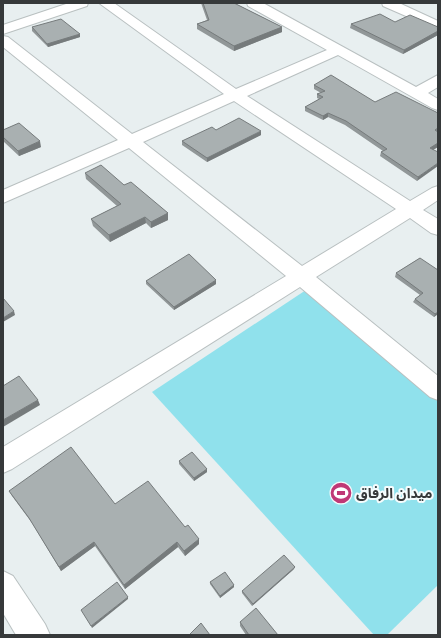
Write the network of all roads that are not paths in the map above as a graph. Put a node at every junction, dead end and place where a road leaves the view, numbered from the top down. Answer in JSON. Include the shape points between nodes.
{"nodes":[{"id":1,"x":82,"y":3,"type":"edge"},
{"id":2,"x":105,"y":3,"type":"edge"},
{"id":3,"x":253,"y":3,"type":"edge"},
{"id":4,"x":388,"y":3,"type":"edge"},
{"id":5,"x":438,"y":26,"type":"edge"},
{"id":6,"x":3,"y":30,"type":"edge"},
{"id":7,"x":3,"y":40,"type":"edge"},
{"id":8,"x":338,"y":50,"type":"junction"},
{"id":9,"x":438,"y":80,"type":"edge"},
{"id":10,"x":417,"y":93,"type":"junction"},
{"id":11,"x":235,"y":95,"type":"junction"},
{"id":12,"x":438,"y":105,"type":"edge"},
{"id":13,"x":129,"y":142,"type":"junction"},
{"id":14,"x":438,"y":192,"type":"edge"},
{"id":15,"x":3,"y":197,"type":"edge"},
{"id":16,"x":411,"y":210,"type":"junction"},
{"id":17,"x":438,"y":228,"type":"edge"},
{"id":18,"x":302,"y":277,"type":"junction"},
{"id":19,"x":438,"y":390,"type":"edge"},
{"id":20,"x":3,"y":461,"type":"edge"},
{"id":21,"x":3,"y":586,"type":"edge"},
{"id":22,"x":34,"y":635,"type":"edge"}],
"edges":[{"from":1,"to":6,"type":"street"},
{"from":2,"to":11,"type":"street"},
{"from":3,"to":8,"type":"street"},
{"from":4,"to":5,"type":"street"},
{"from":7,"to":13,"type":"street"},
{"from":8,"to":10,"type":"street"},
{"from":8,"to":11,"type":"street"},
{"from":9,"to":10,"type":"street"},
{"from":10,"to":12,"type":"street"},
{"from":11,"to":13,"type":"street"},
{"from":11,"to":16,"type":"street"},
{"from":13,"to":15,"type":"street"},
{"from":13,"to":18,"type":"street"},
{"from":14,"to":16,"type":"street"},
{"from":16,"to":17,"type":"street"},
{"from":16,"to":18,"type":"street"},
{"from":18,"to":19,"type":"street"},
{"from":18,"to":20,"type":"street"},
{"from":21,"to":22,"type":"street"}]}
